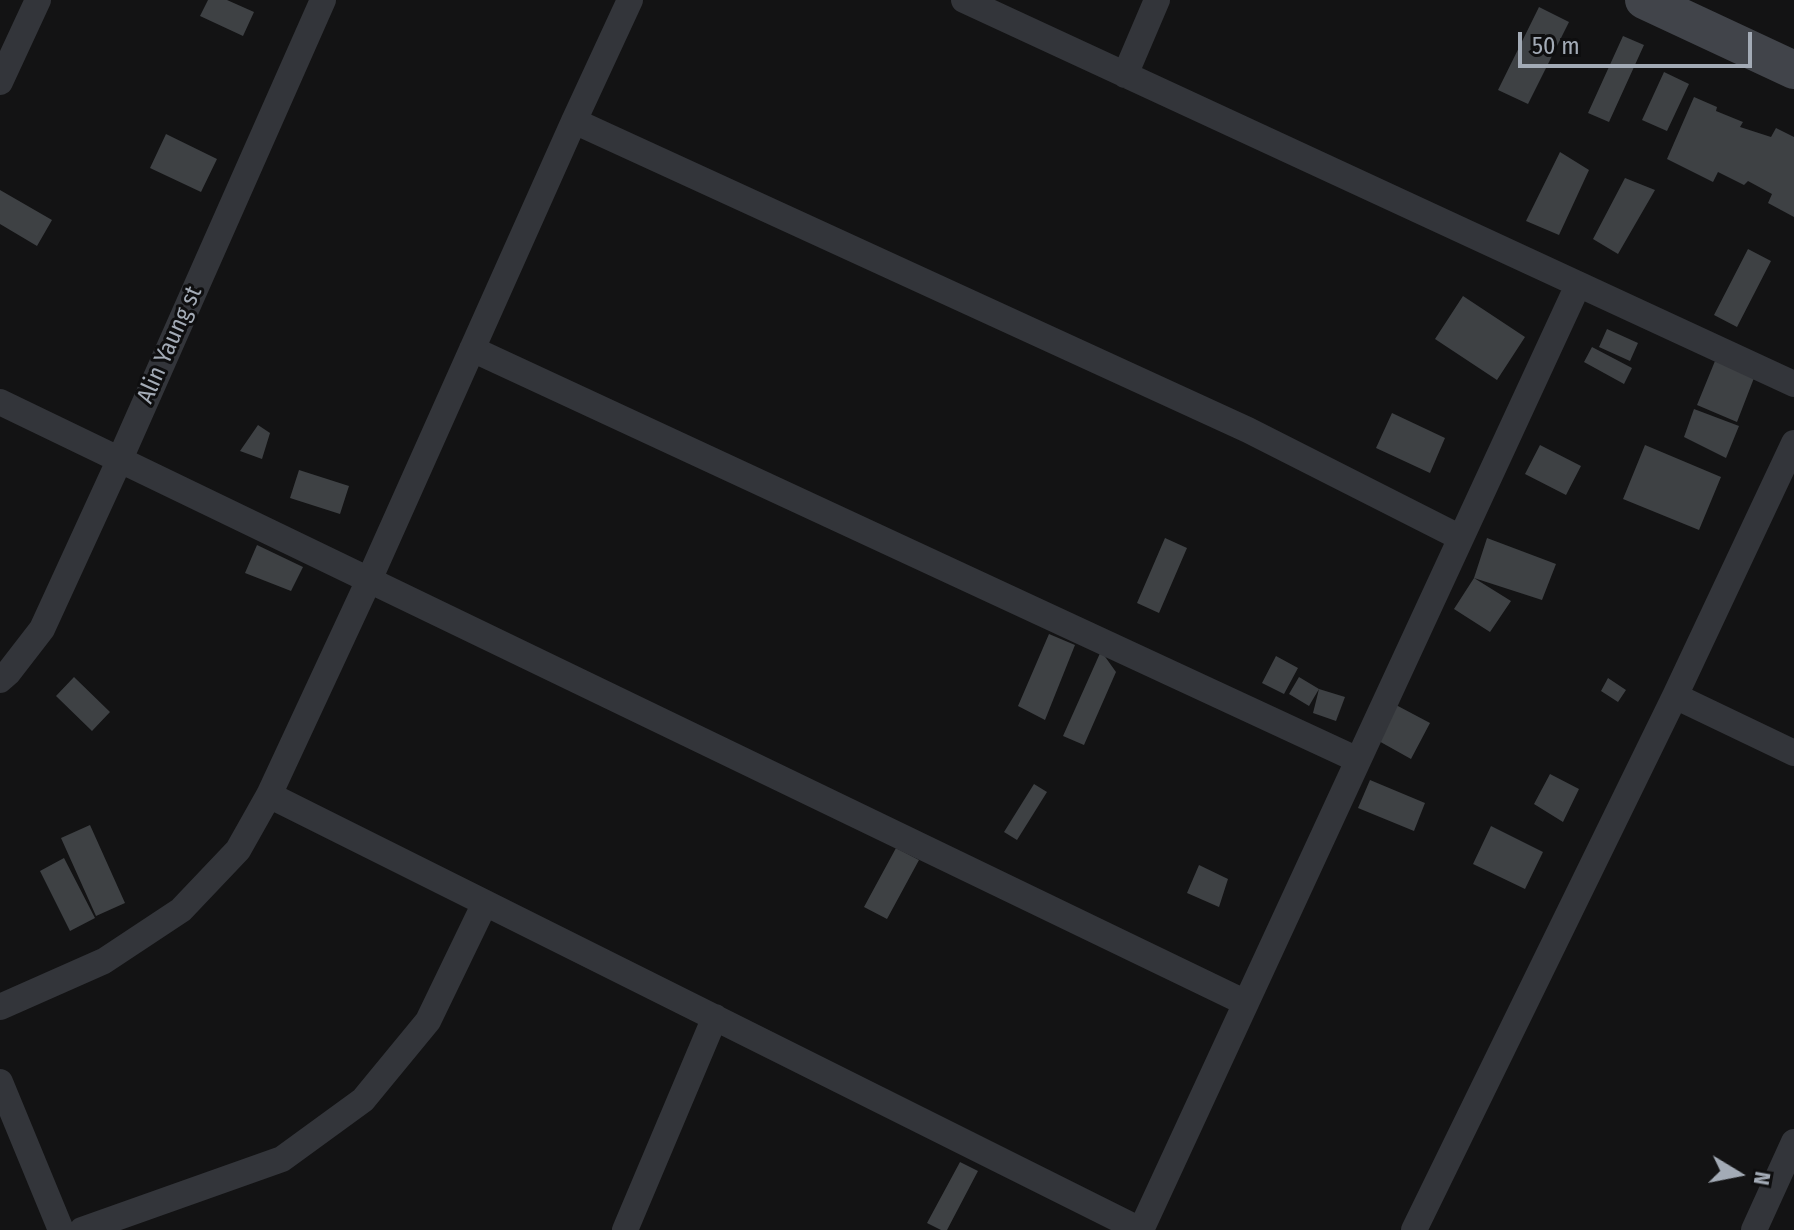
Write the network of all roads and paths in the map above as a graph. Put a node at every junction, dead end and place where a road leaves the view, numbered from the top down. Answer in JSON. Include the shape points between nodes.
{"nodes":[{"id":1,"x":38,"y":0,"type":"edge"},
{"id":2,"x":323,"y":0,"type":"edge"},
{"id":3,"x":630,"y":0,"type":"edge"},
{"id":4,"x":964,"y":0,"type":"edge"},
{"id":5,"x":1157,"y":0,"type":"edge"},
{"id":6,"x":1644,"y":0,"type":"edge"},
{"id":7,"x":1794,"y":70,"type":"edge"},
{"id":8,"x":1125,"y":75,"type":"junction"},
{"id":9,"x":0,"y":82,"type":"edge"},
{"id":10,"x":574,"y":121,"type":"junction"},
{"id":11,"x":1578,"y":285,"type":"junction"},
{"id":12,"x":472,"y":349,"type":"junction"},
{"id":13,"x":1794,"y":384,"type":"edge"},
{"id":14,"x":0,"y":402,"type":"edge"},
{"id":15,"x":1794,"y":443,"type":"edge"},
{"id":16,"x":120,"y":459,"type":"junction"},
{"id":17,"x":1461,"y":538,"type":"junction"},
{"id":18,"x":369,"y":580,"type":"junction"},
{"id":19,"x":0,"y":680,"type":"edge"},
{"id":20,"x":1675,"y":696,"type":"junction"},
{"id":21,"x":1794,"y":753,"type":"edge"},
{"id":22,"x":1358,"y":760,"type":"junction"},
{"id":23,"x":269,"y":795,"type":"junction"},
{"id":24,"x":485,"y":903,"type":"junction"},
{"id":25,"x":1246,"y":1003,"type":"junction"},
{"id":26,"x":0,"y":1007,"type":"edge"},
{"id":27,"x":715,"y":1017,"type":"junction"},
{"id":28,"x":0,"y":1082,"type":"edge"},
{"id":29,"x":1794,"y":1142,"type":"edge"},
{"id":30,"x":1148,"y":1228,"type":"edge"},
{"id":31,"x":61,"y":1230,"type":"edge"},
{"id":32,"x":82,"y":1230,"type":"edge"},
{"id":33,"x":625,"y":1230,"type":"edge"},
{"id":34,"x":1414,"y":1230,"type":"edge"},
{"id":35,"x":1754,"y":1230,"type":"edge"}],
"edges":[{"from":1,"to":9,"type":"street"},
{"from":2,"to":16,"type":"street","name":"Alin Yaung st"},
{"from":3,"to":10,"type":"street"},
{"from":4,"to":8,"type":"street"},
{"from":5,"to":8,"type":"street"},
{"from":6,"to":7,"type":"main road"},
{"from":8,"to":11,"type":"street"},
{"from":10,"to":12,"type":"street"},
{"from":10,"to":17,"type":"street","via":[[1234,424]]},
{"from":11,"to":13,"type":"street"},
{"from":11,"to":17,"type":"street"},
{"from":12,"to":18,"type":"street"},
{"from":12,"to":22,"type":"street"},
{"from":14,"to":16,"type":"street"},
{"from":15,"to":20,"type":"street"},
{"from":16,"to":18,"type":"street"},
{"from":16,"to":19,"type":"street","name":"Alin Yaung st","via":[[42,629]]},
{"from":17,"to":22,"type":"street"},
{"from":18,"to":23,"type":"street"},
{"from":18,"to":25,"type":"street"},
{"from":20,"to":21,"type":"street"},
{"from":20,"to":34,"type":"street"},
{"from":22,"to":25,"type":"street"},
{"from":23,"to":24,"type":"street"},
{"from":23,"to":26,"type":"street","via":[[238,850],[181,910],[104,961]]},
{"from":24,"to":27,"type":"street"},
{"from":24,"to":32,"type":"street","via":[[428,1021],[363,1100],[282,1159]]},
{"from":25,"to":30,"type":"street"},
{"from":27,"to":30,"type":"street"},
{"from":27,"to":33,"type":"street"},
{"from":28,"to":31,"type":"street"},
{"from":29,"to":35,"type":"street"}]}
